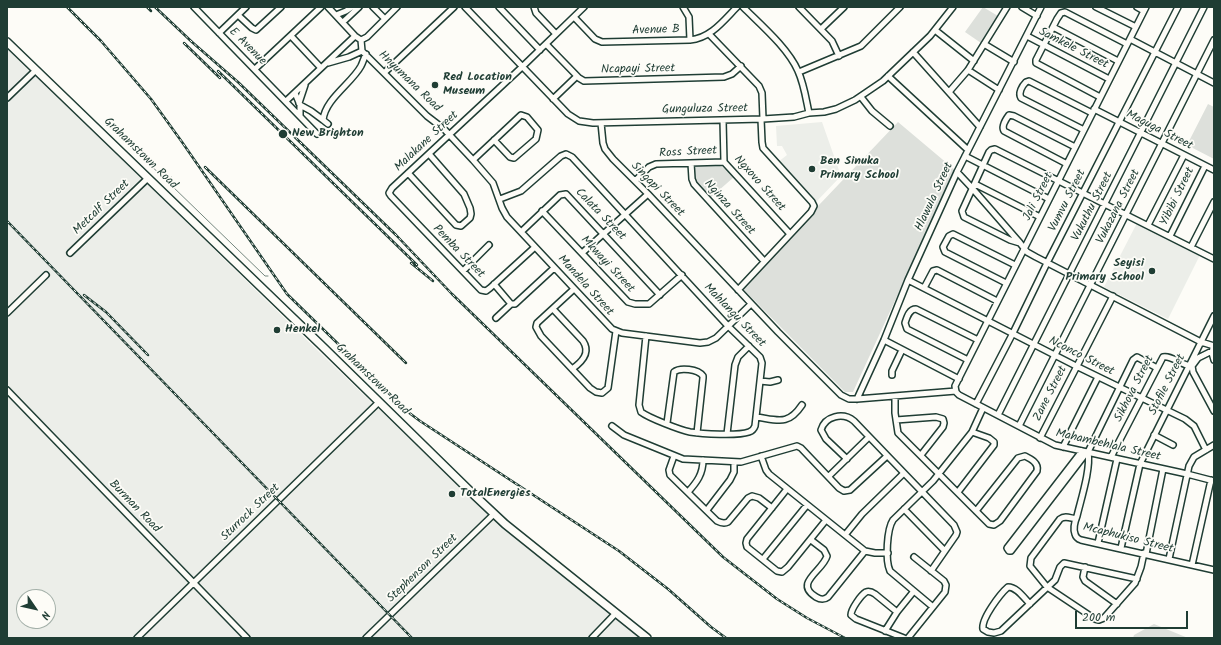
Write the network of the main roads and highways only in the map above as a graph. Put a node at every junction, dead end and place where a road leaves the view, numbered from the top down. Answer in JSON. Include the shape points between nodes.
{"nodes":[{"id":1,"x":7,"y":42,"type":"edge"},
{"id":2,"x":647,"y":638,"type":"edge"}],
"edges":[{"from":1,"to":2,"type":"main road","name":"Grahamstown Road","via":[[494,514]]}]}
